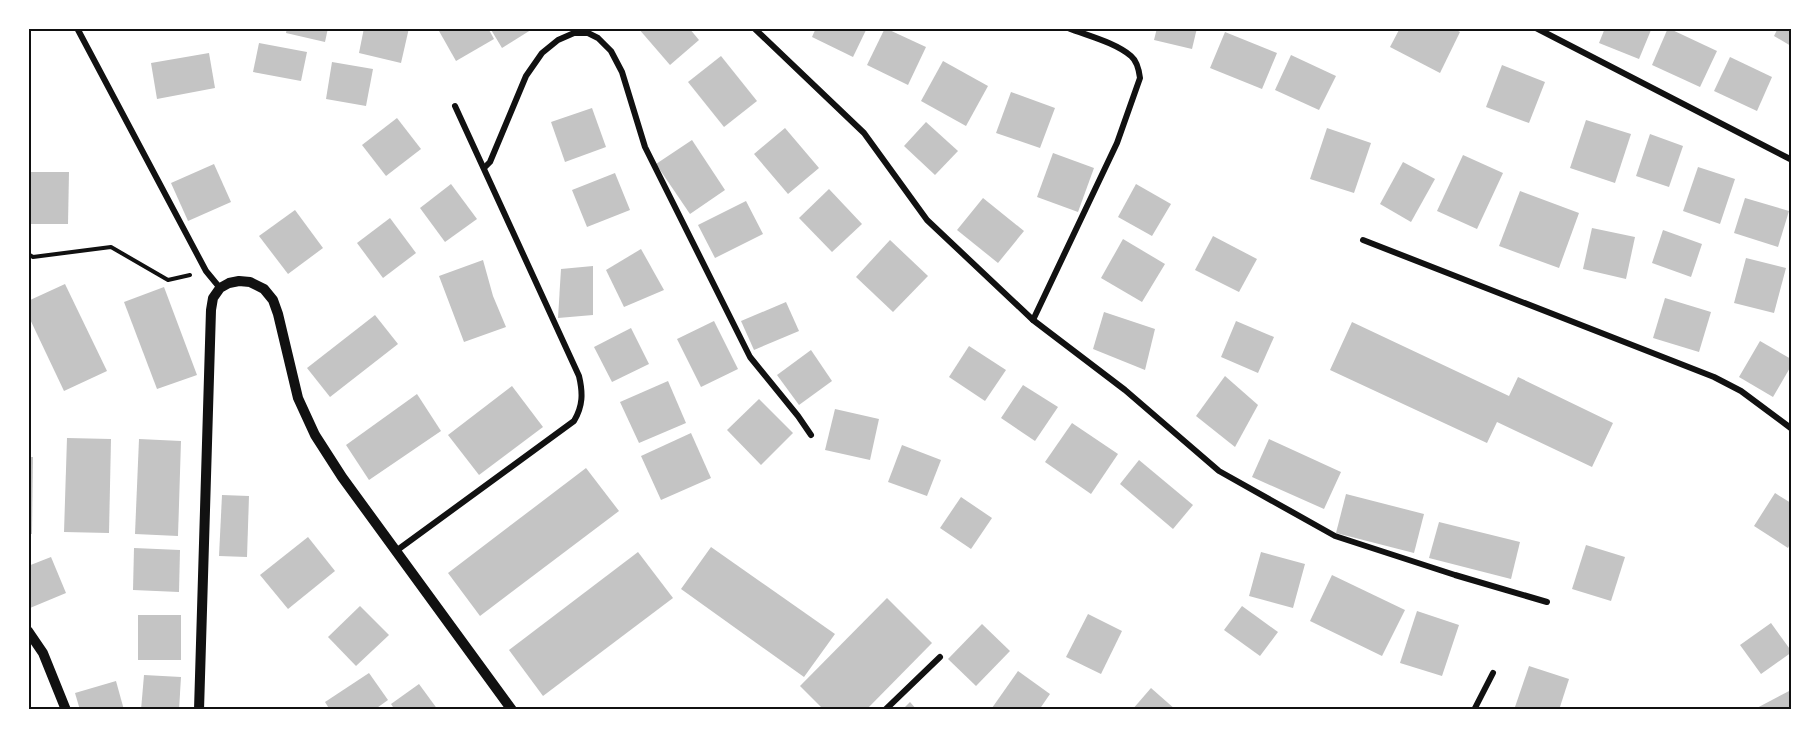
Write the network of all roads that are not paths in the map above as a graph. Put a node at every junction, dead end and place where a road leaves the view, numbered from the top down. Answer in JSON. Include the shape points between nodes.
{"nodes":[{"id":1,"x":77,"y":28,"type":"edge"},
{"id":2,"x":754,"y":28,"type":"edge"},
{"id":3,"x":1068,"y":28,"type":"edge"},
{"id":4,"x":1536,"y":28,"type":"edge"},
{"id":5,"x":455,"y":106,"type":"dead end"},
{"id":6,"x":1791,"y":160,"type":"edge"},
{"id":7,"x":484,"y":168,"type":"junction"},
{"id":8,"x":1363,"y":240,"type":"dead end"},
{"id":9,"x":220,"y":288,"type":"junction"},
{"id":10,"x":1033,"y":320,"type":"junction"},
{"id":11,"x":1791,"y":429,"type":"edge"},
{"id":12,"x":811,"y":435,"type":"dead end"},
{"id":13,"x":396,"y":551,"type":"junction"},
{"id":14,"x":1547,"y":602,"type":"dead end"},
{"id":15,"x":28,"y":631,"type":"edge"},
{"id":16,"x":940,"y":657,"type":"dead end"},
{"id":17,"x":1493,"y":673,"type":"dead end"},
{"id":18,"x":66,"y":710,"type":"edge"},
{"id":19,"x":199,"y":710,"type":"edge"},
{"id":20,"x":513,"y":710,"type":"edge"},
{"id":21,"x":885,"y":710,"type":"edge"},
{"id":22,"x":1474,"y":710,"type":"edge"}],
"edges":[{"from":1,"to":9,"type":"street","via":[[206,271]]},
{"from":2,"to":10,"type":"street","via":[[864,134],[927,220]]},
{"from":3,"to":10,"type":"street","via":[[1132,57],[1140,78],[1117,143]]},
{"from":4,"to":6,"type":"street"},
{"from":5,"to":7,"type":"street"},
{"from":7,"to":12,"type":"street","via":[[490,162],[525,76],[543,52],[574,33],[598,38],[611,51],[622,72],[645,147],[750,357]]},
{"from":7,"to":13,"type":"street","via":[[579,376],[582,400],[574,421]]},
{"from":8,"to":11,"type":"street","via":[[1714,377],[1741,391]]},
{"from":9,"to":13,"type":"street","via":[[239,281],[250,282],[264,289],[273,300],[298,398],[315,435]]},
{"from":9,"to":19,"type":"street","via":[[211,310]]},
{"from":10,"to":14,"type":"street","via":[[1125,390],[1219,471],[1335,536]]},
{"from":13,"to":20,"type":"street"},
{"from":15,"to":18,"type":"street","via":[[43,653]]},
{"from":16,"to":21,"type":"street"},
{"from":17,"to":22,"type":"street"}]}
